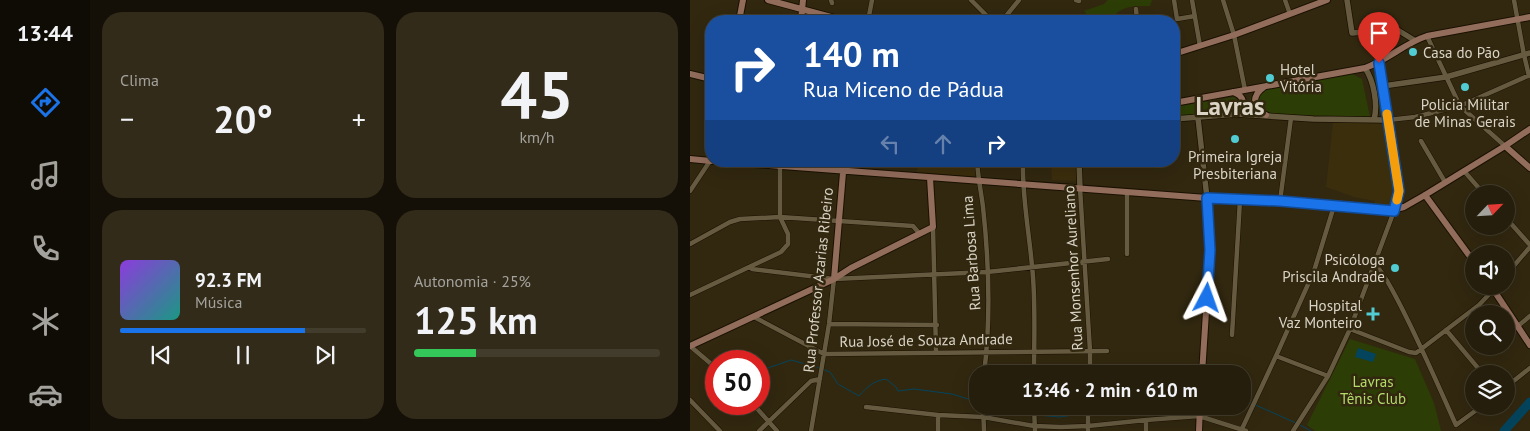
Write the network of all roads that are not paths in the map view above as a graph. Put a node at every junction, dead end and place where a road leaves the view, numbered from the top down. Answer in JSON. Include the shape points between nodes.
{"nodes":[{"id":1,"x":743,"y":0,"type":"edge"},
{"id":2,"x":768,"y":0,"type":"edge"},
{"id":3,"x":803,"y":0,"type":"edge"},
{"id":4,"x":872,"y":0,"type":"edge"},
{"id":5,"x":971,"y":0,"type":"edge"},
{"id":6,"x":1019,"y":0,"type":"edge"},
{"id":7,"x":1174,"y":0,"type":"edge"},
{"id":8,"x":1192,"y":0,"type":"edge"},
{"id":9,"x":1223,"y":0,"type":"edge"},
{"id":10,"x":1285,"y":0,"type":"edge"},
{"id":11,"x":1327,"y":0,"type":"edge"},
{"id":12,"x":1347,"y":0,"type":"edge"},
{"id":13,"x":1514,"y":0,"type":"edge"},
{"id":14,"x":802,"y":8,"type":"junction"},
{"id":15,"x":1136,"y":9,"type":"dead end"},
{"id":16,"x":1290,"y":14,"type":"junction"},
{"id":17,"x":740,"y":15,"type":"edge"},
{"id":18,"x":801,"y":15,"type":"edge"},
{"id":19,"x":826,"y":15,"type":"edge"},
{"id":20,"x":869,"y":15,"type":"edge"},
{"id":21,"x":986,"y":15,"type":"edge"},
{"id":22,"x":1007,"y":15,"type":"edge"},
{"id":23,"x":1136,"y":15,"type":"edge"},
{"id":24,"x":1176,"y":15,"type":"edge"},
{"id":25,"x":1195,"y":16,"type":"junction"},
{"id":26,"x":1530,"y":17,"type":"edge"},
{"id":27,"x":1180,"y":18,"type":"edge"},
{"id":28,"x":1518,"y":19,"type":"junction"},
{"id":29,"x":1378,"y":30,"type":"junction"},
{"id":30,"x":1234,"y":35,"type":"junction"},
{"id":31,"x":1427,"y":36,"type":"junction"},
{"id":32,"x":1414,"y":40,"type":"junction"},
{"id":33,"x":1200,"y":46,"type":"junction"},
{"id":34,"x":1180,"y":52,"type":"edge"},
{"id":35,"x":1527,"y":54,"type":"edge"},
{"id":36,"x":1379,"y":63,"type":"junction"},
{"id":37,"x":1365,"y":68,"type":"junction"},
{"id":38,"x":690,"y":74,"type":"edge"},
{"id":39,"x":1530,"y":76,"type":"edge"},
{"id":40,"x":1446,"y":77,"type":"junction"},
{"id":41,"x":705,"y":78,"type":"edge"},
{"id":42,"x":1265,"y":86,"type":"junction"},
{"id":43,"x":1383,"y":86,"type":"junction"},
{"id":44,"x":1245,"y":90,"type":"junction"},
{"id":45,"x":1233,"y":92,"type":"junction"},
{"id":46,"x":1180,"y":102,"type":"edge"},
{"id":47,"x":1460,"y":106,"type":"junction"},
{"id":48,"x":1237,"y":114,"type":"junction"},
{"id":49,"x":1266,"y":115,"type":"junction"},
{"id":50,"x":1198,"y":118,"type":"junction"},
{"id":51,"x":1291,"y":118,"type":"junction"},
{"id":52,"x":1180,"y":119,"type":"edge"},
{"id":53,"x":1374,"y":120,"type":"junction"},
{"id":54,"x":1387,"y":120,"type":"junction"},
{"id":55,"x":1530,"y":129,"type":"edge"},
{"id":56,"x":1421,"y":142,"type":"dead end"},
{"id":57,"x":1505,"y":146,"type":"junction"},
{"id":58,"x":690,"y":159,"type":"edge"},
{"id":59,"x":705,"y":160,"type":"edge"},
{"id":60,"x":707,"y":167,"type":"edge"},
{"id":61,"x":781,"y":167,"type":"edge"},
{"id":62,"x":807,"y":167,"type":"edge"},
{"id":63,"x":843,"y":167,"type":"edge"},
{"id":64,"x":977,"y":167,"type":"edge"},
{"id":65,"x":1022,"y":167,"type":"edge"},
{"id":66,"x":1079,"y":167,"type":"edge"},
{"id":67,"x":1530,"y":168,"type":"edge"},
{"id":68,"x":842,"y":171,"type":"junction"},
{"id":69,"x":1464,"y":171,"type":"junction"},
{"id":70,"x":930,"y":178,"type":"junction"},
{"id":71,"x":978,"y":180,"type":"junction"},
{"id":72,"x":1445,"y":182,"type":"junction"},
{"id":73,"x":1022,"y":184,"type":"junction"},
{"id":74,"x":1476,"y":185,"type":"edge"},
{"id":75,"x":1080,"y":188,"type":"junction"},
{"id":76,"x":690,"y":191,"type":"edge"},
{"id":77,"x":1127,"y":192,"type":"junction"},
{"id":78,"x":1425,"y":196,"type":"junction"},
{"id":79,"x":1207,"y":198,"type":"junction"},
{"id":80,"x":1240,"y":200,"type":"junction"},
{"id":81,"x":1280,"y":201,"type":"junction"},
{"id":82,"x":1334,"y":206,"type":"junction"},
{"id":83,"x":1394,"y":211,"type":"junction"},
{"id":84,"x":780,"y":217,"type":"junction"},
{"id":85,"x":839,"y":221,"type":"junction"},
{"id":86,"x":933,"y":227,"type":"junction"},
{"id":87,"x":1515,"y":228,"type":"edge"},
{"id":88,"x":919,"y":233,"type":"junction"},
{"id":89,"x":690,"y":244,"type":"edge"},
{"id":90,"x":1530,"y":246,"type":"edge"},
{"id":91,"x":1465,"y":250,"type":"edge"},
{"id":92,"x":1127,"y":254,"type":"dead end"},
{"id":93,"x":1108,"y":259,"type":"dead end"},
{"id":94,"x":1084,"y":262,"type":"junction"},
{"id":95,"x":1374,"y":264,"type":"junction"},
{"id":96,"x":1515,"y":264,"type":"edge"},
{"id":97,"x":749,"y":267,"type":"junction"},
{"id":98,"x":1032,"y":267,"type":"junction"},
{"id":99,"x":851,"y":268,"type":"junction"},
{"id":100,"x":987,"y":272,"type":"junction"},
{"id":101,"x":934,"y":274,"type":"junction"},
{"id":102,"x":818,"y":277,"type":"junction"},
{"id":103,"x":854,"y":277,"type":"junction"},
{"id":104,"x":834,"y":279,"type":"junction"},
{"id":105,"x":820,"y":286,"type":"junction"},
{"id":106,"x":690,"y":295,"type":"edge"},
{"id":107,"x":1487,"y":295,"type":"edge"},
{"id":108,"x":1499,"y":295,"type":"edge"},
{"id":109,"x":1530,"y":316,"type":"edge"},
{"id":110,"x":754,"y":317,"type":"junction"},
{"id":111,"x":830,"y":324,"type":"junction"},
{"id":112,"x":937,"y":325,"type":"junction"},
{"id":113,"x":1518,"y":326,"type":"junction"},
{"id":114,"x":1350,"y":329,"type":"junction"},
{"id":115,"x":1446,"y":330,"type":"junction"},
{"id":116,"x":1232,"y":335,"type":"dead end"},
{"id":117,"x":1530,"y":345,"type":"edge"},
{"id":118,"x":690,"y":346,"type":"edge"},
{"id":119,"x":1421,"y":349,"type":"junction"},
{"id":120,"x":1034,"y":351,"type":"junction"},
{"id":121,"x":1090,"y":351,"type":"junction"},
{"id":122,"x":1107,"y":351,"type":"dead end"},
{"id":123,"x":936,"y":352,"type":"junction"},
{"id":124,"x":987,"y":352,"type":"junction"},
{"id":125,"x":824,"y":354,"type":"junction"},
{"id":126,"x":1276,"y":356,"type":"junction"},
{"id":127,"x":705,"y":359,"type":"edge"},
{"id":128,"x":985,"y":365,"type":"edge"},
{"id":129,"x":1034,"y":365,"type":"edge"},
{"id":130,"x":1090,"y":365,"type":"edge"},
{"id":131,"x":1203,"y":365,"type":"edge"},
{"id":132,"x":1475,"y":365,"type":"edge"},
{"id":133,"x":1530,"y":368,"type":"edge"},
{"id":134,"x":1328,"y":376,"type":"junction"},
{"id":135,"x":820,"y":379,"type":"junction"},
{"id":136,"x":1515,"y":380,"type":"edge"},
{"id":137,"x":690,"y":400,"type":"edge"},
{"id":138,"x":866,"y":407,"type":"dead end"},
{"id":139,"x":764,"y":415,"type":"edge"},
{"id":140,"x":938,"y":415,"type":"junction"},
{"id":141,"x":982,"y":415,"type":"edge"},
{"id":142,"x":1034,"y":415,"type":"edge"},
{"id":143,"x":1088,"y":415,"type":"edge"},
{"id":144,"x":1470,"y":415,"type":"edge"},
{"id":145,"x":1200,"y":416,"type":"junction"},
{"id":146,"x":982,"y":418,"type":"junction"},
{"id":147,"x":1146,"y":420,"type":"junction"},
{"id":148,"x":769,"y":421,"type":"junction"},
{"id":149,"x":1456,"y":425,"type":"junction"},
{"id":150,"x":1035,"y":429,"type":"edge"},
{"id":151,"x":1088,"y":429,"type":"edge"},
{"id":152,"x":1240,"y":430,"type":"edge"},
{"id":153,"x":720,"y":431,"type":"edge"},
{"id":154,"x":758,"y":431,"type":"edge"},
{"id":155,"x":777,"y":431,"type":"edge"},
{"id":156,"x":811,"y":431,"type":"edge"},
{"id":157,"x":938,"y":431,"type":"edge"},
{"id":158,"x":984,"y":431,"type":"edge"},
{"id":159,"x":1146,"y":431,"type":"edge"},
{"id":160,"x":1199,"y":431,"type":"edge"},
{"id":161,"x":1246,"y":431,"type":"edge"},
{"id":162,"x":1293,"y":431,"type":"edge"},
{"id":163,"x":1454,"y":431,"type":"edge"}],
"edges":[{"from":1,"to":17,"type":"main road"},
{"from":2,"to":14,"type":"main road"},
{"from":3,"to":14,"type":"main road"},
{"from":4,"to":20,"type":"street"},
{"from":5,"to":21,"type":"street"},
{"from":6,"to":22,"type":"street"},
{"from":7,"to":24,"type":"street"},
{"from":8,"to":25,"type":"street"},
{"from":9,"to":30,"type":"street"},
{"from":10,"to":16,"type":"street"},
{"from":11,"to":16,"type":"main road"},
{"from":12,"to":29,"type":"street","via":[[1352,33]]},
{"from":13,"to":28,"type":"street"},
{"from":14,"to":18,"type":"main road"},
{"from":14,"to":19,"type":"main road"},
{"from":15,"to":23,"type":"street"},
{"from":16,"to":30,"type":"main road"},
{"from":25,"to":27,"type":"street"},
{"from":25,"to":33,"type":"street"},
{"from":26,"to":28,"type":"main road"},
{"from":28,"to":31,"type":"main road"},
{"from":28,"to":35,"type":"street"},
{"from":29,"to":32,"type":"street","via":[[1396,29]]},
{"from":29,"to":36,"type":"street"},
{"from":30,"to":33,"type":"main road"},
{"from":30,"to":44,"type":"street"},
{"from":31,"to":32,"type":"main road"},
{"from":31,"to":40,"type":"street"},
{"from":32,"to":36,"type":"main road"},
{"from":33,"to":34,"type":"main road"},
{"from":35,"to":39,"type":"street"},
{"from":35,"to":40,"type":"street"},
{"from":36,"to":37,"type":"main road"},
{"from":36,"to":43,"type":"street"},
{"from":37,"to":42,"type":"main road"},
{"from":37,"to":53,"type":"street","via":[[1371,76],[1376,112]]},
{"from":38,"to":41,"type":"main road"},
{"from":39,"to":47,"type":"street"},
{"from":40,"to":43,"type":"street"},
{"from":40,"to":47,"type":"street"},
{"from":42,"to":44,"type":"main road"},
{"from":42,"to":49,"type":"main road","via":[[1254,102],[1257,109]]},
{"from":43,"to":54,"type":"street"},
{"from":44,"to":45,"type":"main road"},
{"from":45,"to":46,"type":"main road"},
{"from":45,"to":48,"type":"main road","via":[[1244,102]]},
{"from":47,"to":54,"type":"street"},
{"from":47,"to":57,"type":"street"},
{"from":48,"to":49,"type":"street"},
{"from":48,"to":50,"type":"street"},
{"from":49,"to":51,"type":"street"},
{"from":50,"to":52,"type":"street"},
{"from":50,"to":79,"type":"street"},
{"from":51,"to":53,"type":"street"},
{"from":51,"to":81,"type":"street"},
{"from":53,"to":54,"type":"street"},
{"from":54,"to":83,"type":"street","via":[[1399,191]]},
{"from":55,"to":57,"type":"main road"},
{"from":56,"to":72,"type":"street"},
{"from":57,"to":67,"type":"main road"},
{"from":57,"to":69,"type":"main road"},
{"from":58,"to":59,"type":"main road"},
{"from":60,"to":76,"type":"street"},
{"from":61,"to":84,"type":"street"},
{"from":62,"to":68,"type":"main road"},
{"from":63,"to":68,"type":"main road","name":"Rua Professor Azarias Ribeiro"},
{"from":64,"to":71,"type":"street","name":"Rua Barbosa Lima"},
{"from":65,"to":73,"type":"street"},
{"from":66,"to":75,"type":"street","name":"Rua Monsenhor Aureliano"},
{"from":68,"to":70,"type":"main road"},
{"from":68,"to":85,"type":"main road","name":"Rua Professor Azarias Ribeiro"},
{"from":69,"to":72,"type":"main road"},
{"from":69,"to":74,"type":"street"},
{"from":70,"to":71,"type":"main road"},
{"from":70,"to":86,"type":"main road"},
{"from":71,"to":73,"type":"main road"},
{"from":71,"to":100,"type":"street","name":"Rua Barbosa Lima"},
{"from":72,"to":78,"type":"main road"},
{"from":73,"to":75,"type":"main road"},
{"from":73,"to":98,"type":"street"},
{"from":75,"to":77,"type":"main road"},
{"from":75,"to":94,"type":"street","name":"Rua Monsenhor Aureliano"},
{"from":77,"to":79,"type":"main road"},
{"from":77,"to":92,"type":"street"},
{"from":78,"to":83,"type":"main road"},
{"from":78,"to":91,"type":"main road"},
{"from":79,"to":80,"type":"main road"},
{"from":79,"to":131,"type":"main road","via":[[1210,250]]},
{"from":80,"to":81,"type":"main road"},
{"from":80,"to":116,"type":"street"},
{"from":81,"to":82,"type":"main road"},
{"from":82,"to":83,"type":"main road"},
{"from":82,"to":126,"type":"street","via":[[1314,271]]},
{"from":83,"to":95,"type":"street"},
{"from":84,"to":85,"type":"street"},
{"from":84,"to":89,"type":"street","via":[[730,222]]},
{"from":84,"to":97,"type":"street","via":[[788,234],[788,244],[781,252]]},
{"from":85,"to":88,"type":"street","via":[[913,226]]},
{"from":85,"to":104,"type":"main road","name":"Rua Professor Azarias Ribeiro"},
{"from":86,"to":88,"type":"main road"},
{"from":86,"to":101,"type":"street"},
{"from":87,"to":90,"type":"street"},
{"from":88,"to":99,"type":"main road"},
{"from":90,"to":96,"type":"street"},
{"from":93,"to":94,"type":"street"},
{"from":94,"to":98,"type":"street"},
{"from":94,"to":121,"type":"street","name":"Rua Monsenhor Aureliano"},
{"from":95,"to":114,"type":"street"},
{"from":95,"to":119,"type":"street","via":[[1393,291]]},
{"from":97,"to":102,"type":"street"},
{"from":97,"to":106,"type":"street"},
{"from":98,"to":100,"type":"street"},
{"from":98,"to":120,"type":"street"},
{"from":99,"to":103,"type":"street","via":[[849,272]]},
{"from":99,"to":104,"type":"main road"},
{"from":100,"to":101,"type":"street"},
{"from":100,"to":124,"type":"street","name":"Rua Barbosa Lima"},
{"from":101,"to":103,"type":"street"},
{"from":101,"to":112,"type":"street"},
{"from":102,"to":104,"type":"street"},
{"from":102,"to":105,"type":"street"},
{"from":103,"to":104,"type":"street"},
{"from":104,"to":105,"type":"main road"},
{"from":104,"to":111,"type":"street","name":"Rua Professor Azarias Ribeiro"},
{"from":105,"to":110,"type":"main road"},
{"from":107,"to":115,"type":"street"},
{"from":108,"to":113,"type":"main road"},
{"from":109,"to":113,"type":"street"},
{"from":110,"to":118,"type":"main road"},
{"from":110,"to":125,"type":"street","name":"Rua José de Souza Andrade"},
{"from":111,"to":112,"type":"street"},
{"from":111,"to":125,"type":"street","name":"Rua Professor Azarias Ribeiro"},
{"from":112,"to":123,"type":"street"},
{"from":113,"to":117,"type":"main road"},
{"from":114,"to":119,"type":"street","via":[[1413,353]]},
{"from":114,"to":134,"type":"street"},
{"from":115,"to":119,"type":"street"},
{"from":115,"to":132,"type":"street"},
{"from":118,"to":127,"type":"street"},
{"from":119,"to":149,"type":"street"},
{"from":120,"to":121,"type":"street","name":"Rua José de Souza Andrade"},
{"from":120,"to":124,"type":"street","name":"Rua José de Souza Andrade"},
{"from":120,"to":129,"type":"street"},
{"from":121,"to":122,"type":"street","name":"Rua José de Souza Andrade"},
{"from":121,"to":130,"type":"street","name":"Rua Monsenhor Aureliano"},
{"from":123,"to":124,"type":"street","name":"Rua José de Souza Andrade"},
{"from":123,"to":125,"type":"street","name":"Rua José de Souza Andrade"},
{"from":124,"to":128,"type":"street","name":"Rua Barbosa Lima"},
{"from":125,"to":135,"type":"street","name":"Rua Professor Azarias Ribeiro"},
{"from":126,"to":134,"type":"street"},
{"from":126,"to":152,"type":"street"},
{"from":133,"to":136,"type":"street"},
{"from":134,"to":162,"type":"street"},
{"from":135,"to":148,"type":"street","via":[[811,381]]},
{"from":135,"to":156,"type":"street","name":"Rua Professor Azarias Ribeiro"},
{"from":137,"to":153,"type":"street"},
{"from":138,"to":140,"type":"street"},
{"from":139,"to":148,"type":"street"},
{"from":140,"to":146,"type":"street"},
{"from":140,"to":157,"type":"street"},
{"from":141,"to":146,"type":"street"},
{"from":142,"to":150,"type":"street"},
{"from":143,"to":151,"type":"street"},
{"from":144,"to":149,"type":"street"},
{"from":145,"to":147,"type":"street"},
{"from":145,"to":152,"type":"street"},
{"from":145,"to":160,"type":"main road"},
{"from":146,"to":150,"type":"street"},
{"from":146,"to":158,"type":"street"},
{"from":147,"to":151,"type":"street"},
{"from":147,"to":159,"type":"street"},
{"from":148,"to":154,"type":"street"},
{"from":148,"to":155,"type":"street"},
{"from":149,"to":163,"type":"street"},
{"from":150,"to":151,"type":"street"},
{"from":152,"to":161,"type":"street"}]}
